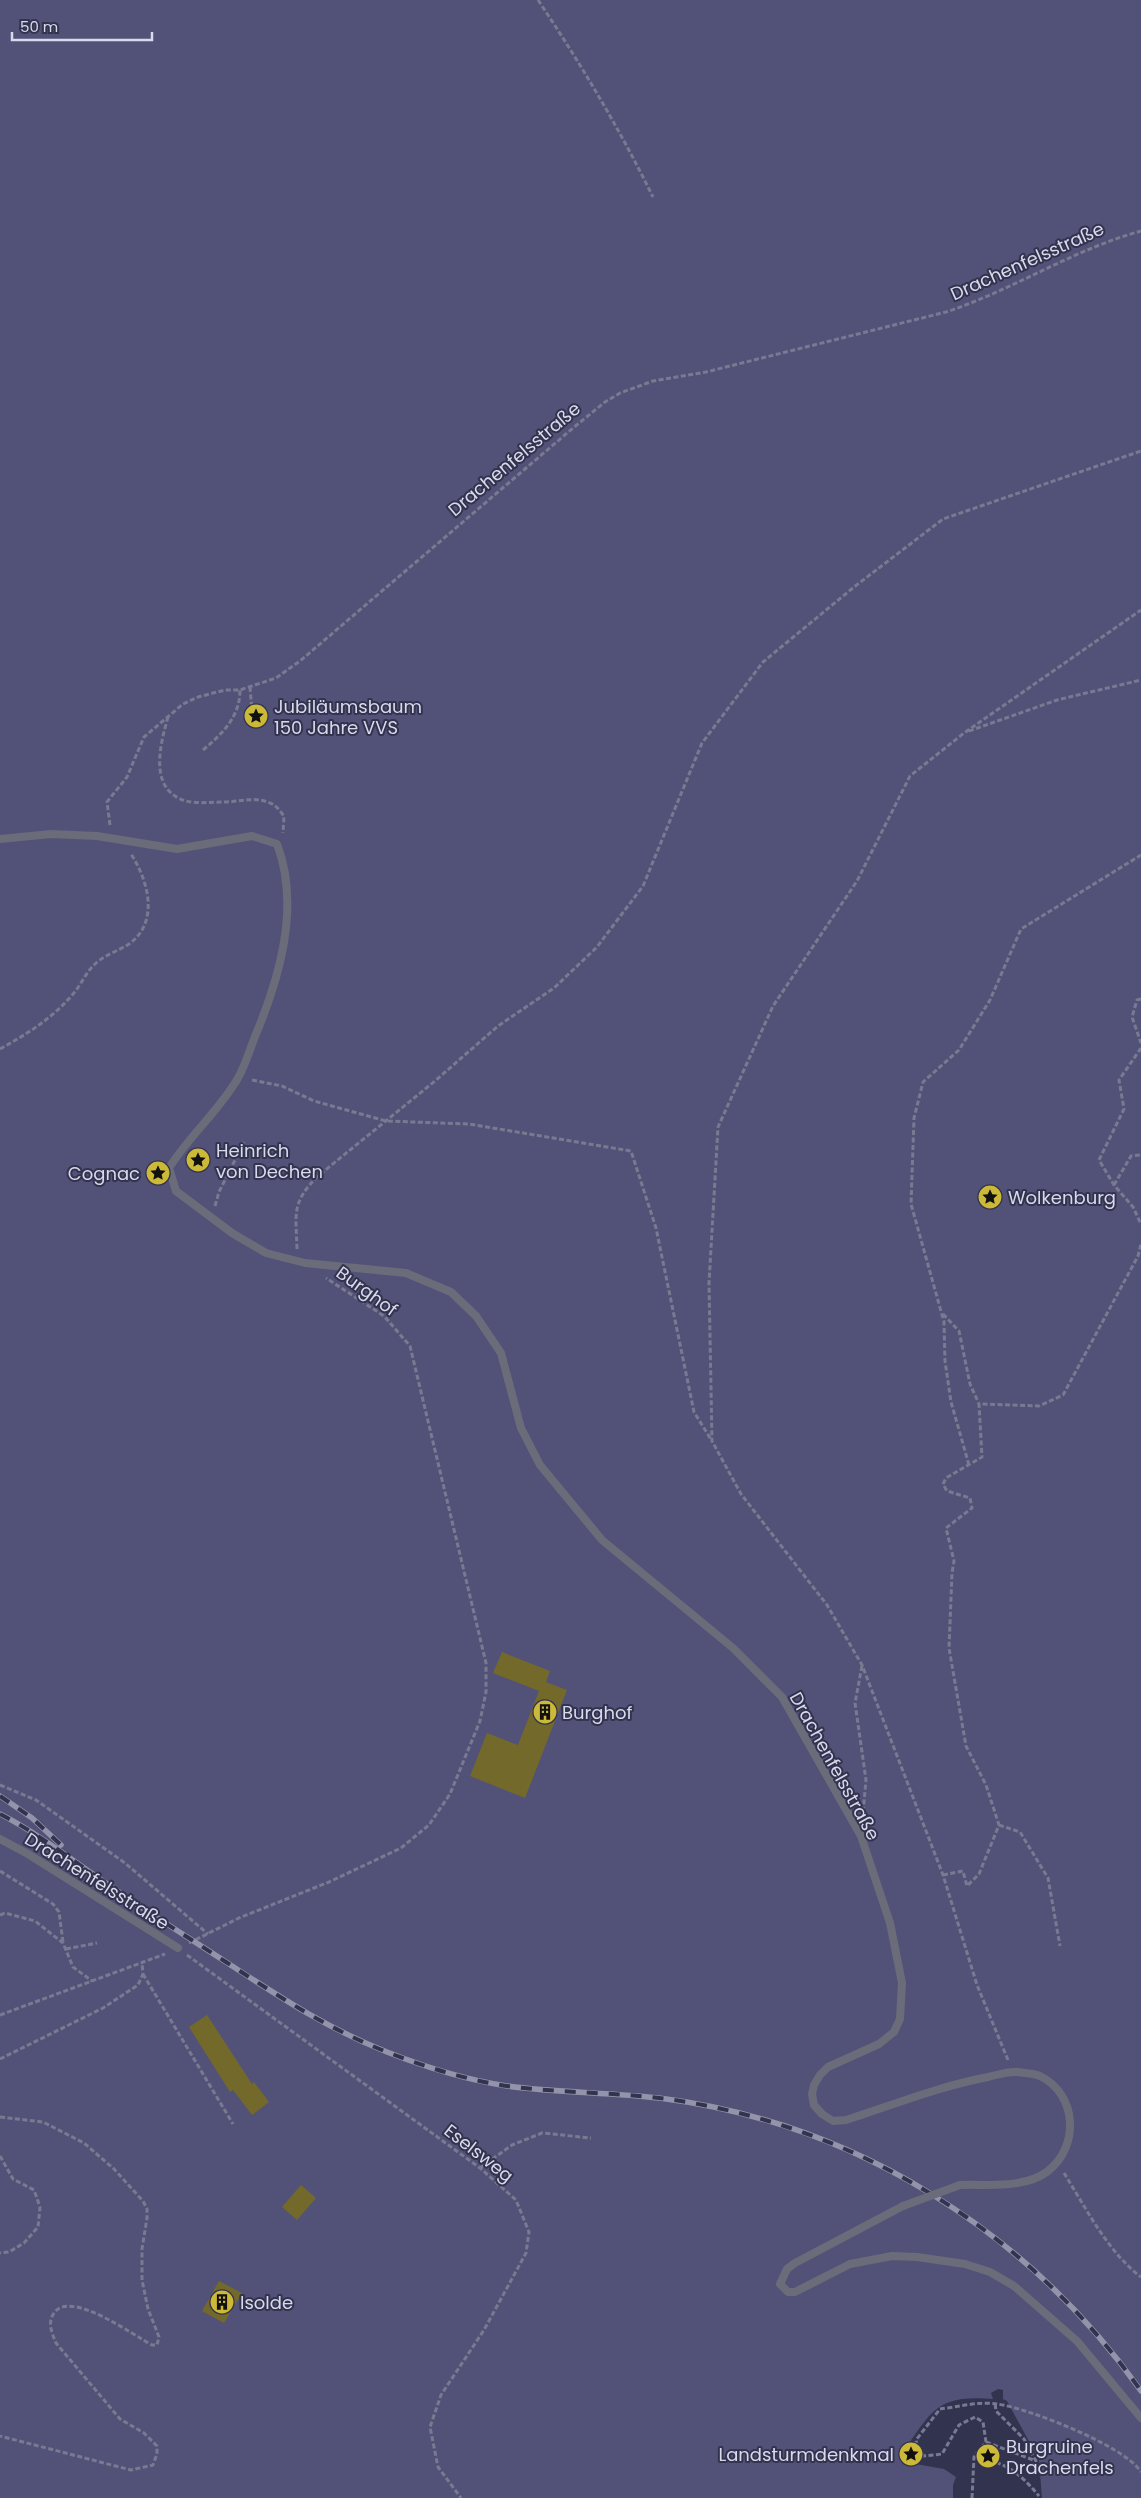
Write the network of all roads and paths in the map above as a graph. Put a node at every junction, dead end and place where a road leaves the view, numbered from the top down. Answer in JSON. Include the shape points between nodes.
{"nodes":[{"id":1,"x":538,"y":0,"type":"edge"},
{"id":2,"x":653,"y":197,"type":"dead end"},
{"id":3,"x":1141,"y":230,"type":"edge"},
{"id":4,"x":1141,"y":451,"type":"edge"},
{"id":5,"x":1141,"y":610,"type":"edge"},
{"id":6,"x":1141,"y":680,"type":"edge"},
{"id":7,"x":250,"y":687,"type":"junction"},
{"id":8,"x":240,"y":690,"type":"junction"},
{"id":9,"x":168,"y":717,"type":"junction"},
{"id":10,"x":253,"y":724,"type":"dead end"},
{"id":11,"x":964,"y":733,"type":"junction"},
{"id":12,"x":203,"y":750,"type":"dead end"},
{"id":13,"x":0,"y":839,"type":"edge"},
{"id":14,"x":122,"y":840,"type":"junction"},
{"id":15,"x":277,"y":844,"type":"junction"},
{"id":16,"x":1141,"y":855,"type":"edge"},
{"id":17,"x":1141,"y":999,"type":"edge"},
{"id":18,"x":1141,"y":1043,"type":"edge"},
{"id":19,"x":1141,"y":1048,"type":"edge"},
{"id":20,"x":0,"y":1049,"type":"edge"},
{"id":21,"x":238,"y":1077,"type":"junction"},
{"id":22,"x":386,"y":1121,"type":"junction"},
{"id":23,"x":244,"y":1142,"type":"dead end"},
{"id":24,"x":1141,"y":1155,"type":"edge"},
{"id":25,"x":1114,"y":1185,"type":"junction"},
{"id":26,"x":211,"y":1218,"type":"junction"},
{"id":27,"x":1141,"y":1224,"type":"edge"},
{"id":28,"x":1141,"y":1244,"type":"edge"},
{"id":29,"x":302,"y":1262,"type":"junction"},
{"id":30,"x":941,"y":1312,"type":"junction"},
{"id":31,"x":979,"y":1404,"type":"junction"},
{"id":32,"x":712,"y":1441,"type":"junction"},
{"id":33,"x":969,"y":1466,"type":"junction"},
{"id":34,"x":862,"y":1665,"type":"junction"},
{"id":35,"x":0,"y":1785,"type":"edge"},
{"id":36,"x":999,"y":1825,"type":"junction"},
{"id":37,"x":861,"y":1836,"type":"junction"},
{"id":38,"x":0,"y":1839,"type":"edge"},
{"id":39,"x":0,"y":1872,"type":"edge"},
{"id":40,"x":943,"y":1875,"type":"junction"},
{"id":41,"x":0,"y":1915,"type":"edge"},
{"id":42,"x":208,"y":1934,"type":"junction"},
{"id":43,"x":63,"y":1943,"type":"junction"},
{"id":44,"x":97,"y":1943,"type":"dead end"},
{"id":45,"x":1060,"y":1946,"type":"dead end"},
{"id":46,"x":178,"y":1948,"type":"junction"},
{"id":47,"x":66,"y":1949,"type":"junction"},
{"id":48,"x":156,"y":1957,"type":"dead end"},
{"id":49,"x":142,"y":1963,"type":"junction"},
{"id":50,"x":143,"y":1974,"type":"junction"},
{"id":51,"x":92,"y":1981,"type":"junction"},
{"id":52,"x":0,"y":2014,"type":"edge"},
{"id":53,"x":0,"y":2059,"type":"edge"},
{"id":54,"x":1015,"y":2072,"type":"junction"},
{"id":55,"x":0,"y":2117,"type":"edge"},
{"id":56,"x":232,"y":2124,"type":"dead end"},
{"id":57,"x":591,"y":2138,"type":"dead end"},
{"id":58,"x":0,"y":2156,"type":"edge"},
{"id":59,"x":1057,"y":2162,"type":"junction"},
{"id":60,"x":480,"y":2168,"type":"junction"},
{"id":61,"x":0,"y":2253,"type":"edge"},
{"id":62,"x":1141,"y":2277,"type":"edge"},
{"id":63,"x":995,"y":2403,"type":"junction"},
{"id":64,"x":1141,"y":2418,"type":"edge"},
{"id":65,"x":0,"y":2436,"type":"edge"},
{"id":66,"x":986,"y":2442,"type":"junction"},
{"id":67,"x":974,"y":2457,"type":"junction"},
{"id":68,"x":1141,"y":2472,"type":"edge"},
{"id":69,"x":1038,"y":2496,"type":"dead end"},
{"id":70,"x":461,"y":2498,"type":"edge"},
{"id":71,"x":972,"y":2498,"type":"edge"}],
"edges":[{"from":1,"to":2,"type":"path","via":[[621,132]]},
{"from":3,"to":7,"type":"path","name":"Drachenfelsstraße","via":[[1077,253],[980,301],[946,312],[706,372],[653,381],[620,393],[460,522],[300,661],[276,678]]},
{"from":4,"to":22,"type":"path","via":[[943,520],[854,587],[764,662],[702,743],[643,886],[597,947],[554,988],[498,1026]]},
{"from":5,"to":11,"type":"path"},
{"from":6,"to":11,"type":"path","via":[[1058,700]]},
{"from":7,"to":8,"type":"path","name":"Drachenfelsstraße"},
{"from":7,"to":10,"type":"path"},
{"from":8,"to":9,"type":"path","name":"Drachenfelsstraße","via":[[198,697]]},
{"from":8,"to":12,"type":"path","via":[[240,704],[224,732]]},
{"from":9,"to":14,"type":"path","name":"Drachenfelsstraße","via":[[144,737],[127,777],[107,802],[109,823]]},
{"from":9,"to":15,"type":"path","via":[[159,760],[169,792],[186,801],[251,799],[269,802],[284,816],[283,833]]},
{"from":11,"to":32,"type":"path","via":[[910,776],[857,882],[773,1006],[718,1127],[710,1283]]},
{"from":13,"to":14,"type":"lane","via":[[51,834]]},
{"from":14,"to":15,"type":"lane","via":[[177,849],[252,836]]},
{"from":14,"to":20,"type":"path","name":"Drachenfelsstraße","via":[[140,868],[149,903],[146,924],[131,942],[94,964],[73,994],[46,1021]]},
{"from":15,"to":21,"type":"lane","name":"Drachenfelsstraße","via":[[286,872],[287,915],[282,955],[267,1009]]},
{"from":16,"to":30,"type":"path","via":[[1021,929],[990,1000],[959,1050],[923,1082],[914,1118],[911,1204]]},
{"from":17,"to":18,"type":"path","via":[[1137,1000],[1132,1017]]},
{"from":19,"to":25,"type":"path","via":[[1118,1080],[1124,1109],[1099,1160]]},
{"from":21,"to":22,"type":"path","via":[[282,1086],[314,1101]]},
{"from":21,"to":26,"type":"lane","name":"Drachenfelsstraße","via":[[169,1168],[176,1191]]},
{"from":22,"to":29,"type":"path","via":[[302,1192],[296,1210]]},
{"from":22,"to":32,"type":"path","via":[[469,1124],[631,1151],[656,1228],[694,1412]]},
{"from":23,"to":26,"type":"path","via":[[219,1192]]},
{"from":24,"to":25,"type":"path","via":[[1131,1156]]},
{"from":25,"to":27,"type":"path","via":[[1134,1208]]},
{"from":26,"to":29,"type":"lane","name":"Drachenfelsstraße","via":[[266,1253]]},
{"from":28,"to":31,"type":"path","via":[[1138,1256],[1063,1395],[1039,1406]]},
{"from":29,"to":37,"type":"lane","name":"Drachenfelsstraße","via":[[406,1273],[451,1292],[476,1316],[501,1353],[521,1428],[540,1466],[602,1540],[733,1648],[782,1698]]},
{"from":29,"to":42,"type":"path","name":"Burghof","via":[[384,1316],[410,1346],[486,1663],[486,1692],[480,1721],[450,1794],[430,1825],[401,1848]]},
{"from":30,"to":31,"type":"path","via":[[959,1331],[970,1384]]},
{"from":30,"to":33,"type":"path","via":[[951,1402]]},
{"from":31,"to":33,"type":"path","via":[[982,1457]]},
{"from":32,"to":34,"type":"path","via":[[741,1494],[827,1605]]},
{"from":33,"to":36,"type":"path","via":[[946,1478],[944,1484],[947,1492],[970,1498],[972,1508],[946,1528],[954,1561],[949,1648],[966,1746],[986,1786]]},
{"from":34,"to":37,"type":"path","via":[[855,1703],[866,1780]]},
{"from":34,"to":40,"type":"path"},
{"from":35,"to":42,"type":"path","via":[[36,1800],[101,1845]]},
{"from":36,"to":40,"type":"path","via":[[979,1874],[967,1886],[963,1871]]},
{"from":36,"to":45,"type":"path","via":[[1020,1832],[1048,1878]]},
{"from":37,"to":54,"type":"lane","name":"Drachenfelsstraße","via":[[897,1951],[902,1983],[900,2019],[894,2032],[879,2044],[828,2067],[820,2075],[812,2094],[814,2105],[833,2121],[846,2120],[967,2081]]},
{"from":38,"to":46,"type":"lane","name":"Drachenfelsstraße"},
{"from":39,"to":43,"type":"path","via":[[53,1904],[59,1912]]},
{"from":40,"to":54,"type":"path","via":[[976,1985]]},
{"from":41,"to":43,"type":"path","via":[[5,1913],[35,1921]]},
{"from":42,"to":46,"type":"path","name":"Burghof"},
{"from":43,"to":47,"type":"path"},
{"from":44,"to":47,"type":"path"},
{"from":46,"to":60,"type":"path","name":"Eselsweg"},
{"from":47,"to":51,"type":"path","via":[[73,1966]]},
{"from":48,"to":49,"type":"path"},
{"from":49,"to":50,"type":"path"},
{"from":49,"to":51,"type":"path"},
{"from":50,"to":53,"type":"path","via":[[138,1985],[104,2008]]},
{"from":50,"to":56,"type":"path"},
{"from":51,"to":52,"type":"path"},
{"from":54,"to":59,"type":"lane","name":"Drachenfelsstraße","via":[[1038,2075],[1066,2104],[1071,2135]]},
{"from":55,"to":65,"type":"path","via":[[43,2122],[84,2143],[143,2201],[147,2218],[142,2280],[159,2342],[152,2345],[106,2318],[74,2306],[64,2305],[52,2314],[51,2332],[56,2343],[120,2419],[144,2433],[156,2446],[153,2465],[131,2470]]},
{"from":57,"to":60,"type":"path","via":[[542,2133],[512,2145]]},
{"from":58,"to":61,"type":"path","via":[[13,2179],[34,2190],[40,2207],[38,2227],[24,2243],[9,2252]]},
{"from":59,"to":62,"type":"path","via":[[1107,2240]]},
{"from":59,"to":64,"type":"lane","name":"Drachenfelsstraße","bridge":true,"via":[[1034,2178],[1006,2184],[960,2185],[902,2206],[795,2263],[787,2269],[780,2284],[788,2292],[795,2292],[850,2264],[892,2256],[965,2264],[990,2272],[1014,2286],[1077,2341]]},
{"from":60,"to":70,"type":"path","name":"Eselsweg","via":[[516,2200],[529,2232],[526,2253],[484,2330],[441,2395],[430,2427],[438,2467]]},
{"from":63,"to":66,"type":"path","via":[[996,2411],[1024,2439],[1036,2461]]},
{"from":63,"to":66,"type":"path","via":[[940,2409],[916,2440],[917,2448],[924,2456],[942,2454],[959,2425],[975,2417],[983,2422]]},
{"from":63,"to":68,"type":"path","via":[[1108,2445],[1130,2458]]},
{"from":66,"to":67,"type":"path"},
{"from":67,"to":69,"type":"path","via":[[994,2460],[1017,2472]]},
{"from":67,"to":71,"type":"path"}]}
